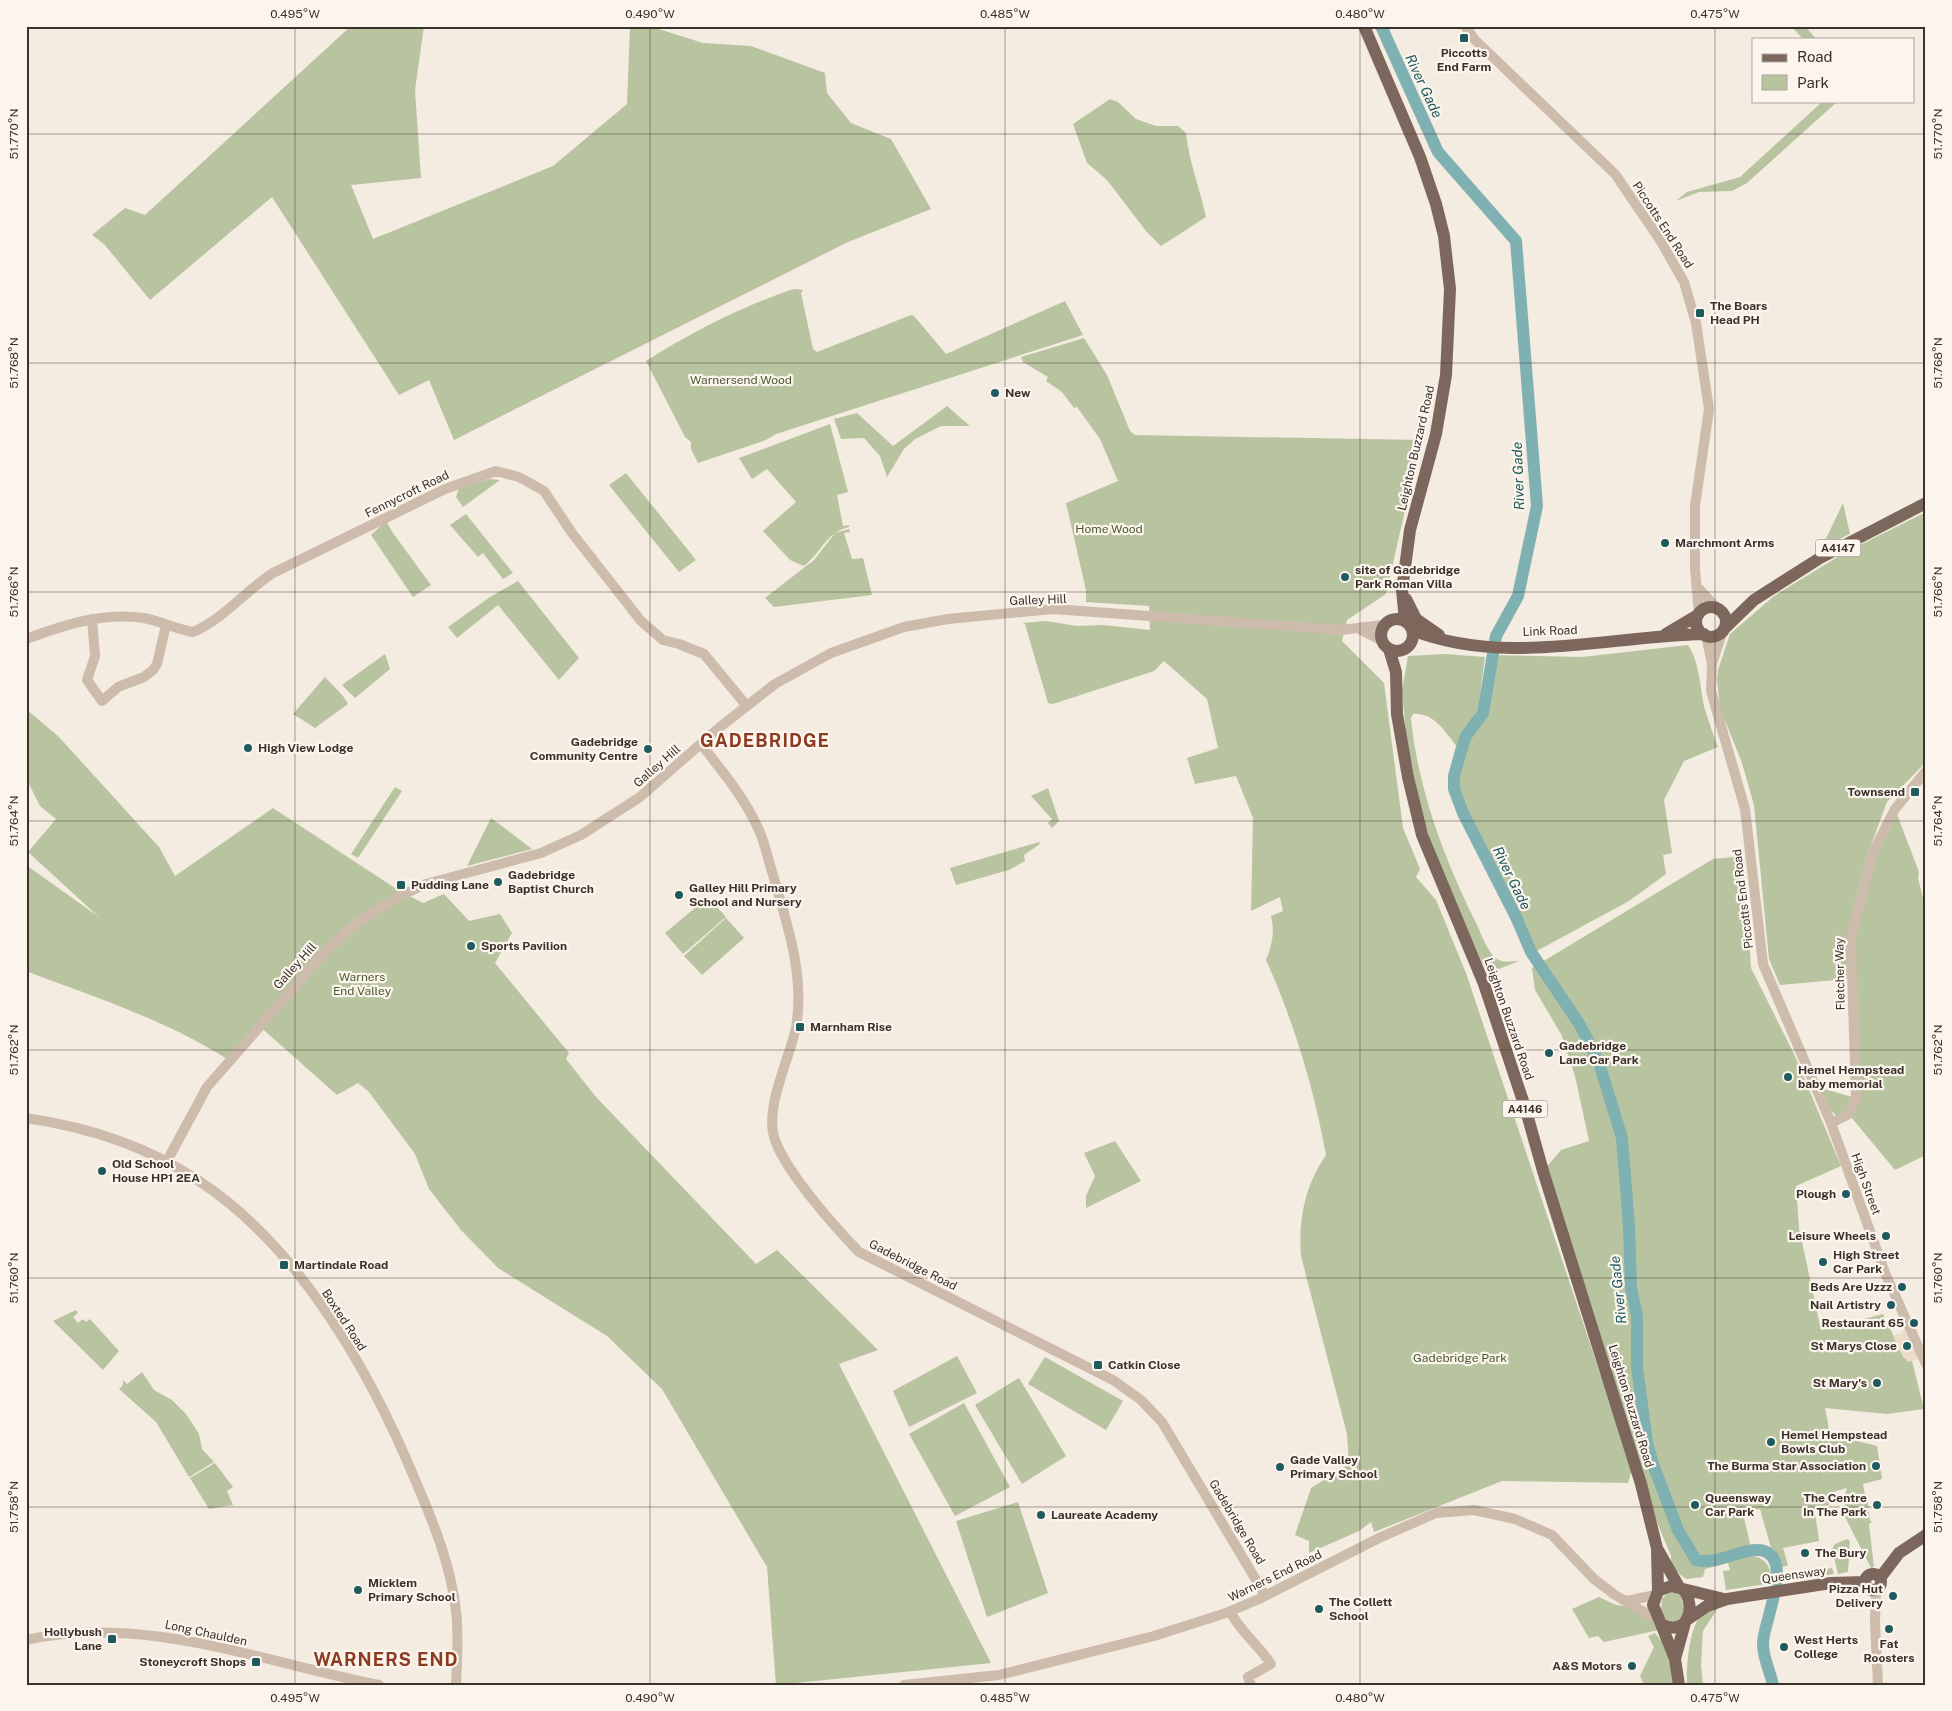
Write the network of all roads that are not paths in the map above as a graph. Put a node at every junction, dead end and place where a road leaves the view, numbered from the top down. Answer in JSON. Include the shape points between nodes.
{"nodes":[{"id":1,"x":1364,"y":26,"type":"edge"},
{"id":2,"x":1465,"y":26,"type":"edge"},
{"id":3,"x":1926,"y":503,"type":"edge"},
{"id":4,"x":1698,"y":588,"type":"junction"},
{"id":5,"x":1402,"y":590,"type":"junction"},
{"id":6,"x":1754,"y":600,"type":"junction"},
{"id":7,"x":1717,"y":608,"type":"junction"},
{"id":8,"x":1698,"y":615,"type":"junction"},
{"id":9,"x":92,"y":619,"type":"junction"},
{"id":10,"x":1386,"y":623,"type":"junction"},
{"id":11,"x":166,"y":625,"type":"junction"},
{"id":12,"x":1409,"y":626,"type":"junction"},
{"id":13,"x":1724,"y":629,"type":"junction"},
{"id":14,"x":1361,"y":630,"type":"junction"},
{"id":15,"x":1705,"y":635,"type":"junction"},
{"id":16,"x":1661,"y":636,"type":"junction"},
{"id":17,"x":26,"y":639,"type":"edge"},
{"id":18,"x":1439,"y":641,"type":"junction"},
{"id":19,"x":1456,"y":643,"type":"junction"},
{"id":20,"x":1385,"y":645,"type":"junction"},
{"id":21,"x":1406,"y":648,"type":"junction"},
{"id":22,"x":1712,"y":664,"type":"junction"},
{"id":23,"x":1396,"y":672,"type":"junction"},
{"id":24,"x":746,"y":705,"type":"junction"},
{"id":25,"x":701,"y":744,"type":"junction"},
{"id":26,"x":1926,"y":771,"type":"edge"},
{"id":27,"x":26,"y":1118,"type":"edge"},
{"id":28,"x":1831,"y":1123,"type":"junction"},
{"id":29,"x":167,"y":1161,"type":"junction"},
{"id":30,"x":1926,"y":1364,"type":"edge"},
{"id":31,"x":1926,"y":1535,"type":"edge"},
{"id":32,"x":1657,"y":1548,"type":"junction"},
{"id":33,"x":1874,"y":1583,"type":"junction"},
{"id":34,"x":1681,"y":1588,"type":"junction"},
{"id":35,"x":1657,"y":1593,"type":"junction"},
{"id":36,"x":1265,"y":1595,"type":"junction"},
{"id":37,"x":1727,"y":1599,"type":"junction"},
{"id":38,"x":1626,"y":1601,"type":"junction"},
{"id":39,"x":1230,"y":1611,"type":"junction"},
{"id":40,"x":1687,"y":1621,"type":"junction"},
{"id":41,"x":1660,"y":1622,"type":"junction"},
{"id":42,"x":26,"y":1640,"type":"edge"},
{"id":43,"x":1675,"y":1659,"type":"junction"},
{"id":44,"x":1250,"y":1681,"type":"edge"},
{"id":45,"x":379,"y":1685,"type":"edge"},
{"id":46,"x":456,"y":1685,"type":"edge"},
{"id":47,"x":904,"y":1685,"type":"edge"},
{"id":48,"x":1679,"y":1685,"type":"edge"},
{"id":49,"x":1878,"y":1685,"type":"edge"}],
"edges":[{"from":1,"to":5,"type":"main road","name":"Leighton Buzzard Road","via":[[1420,157],[1436,204],[1444,236],[1450,289],[1446,375],[1436,434],[1410,530]]},
{"from":2,"to":4,"type":"street","name":"Piccotts End Road","via":[[1475,40],[1615,174],[1684,282],[1696,323],[1709,409],[1695,506]]},
{"from":3,"to":6,"type":"main road","name":"Link Road","number":"A4147","via":[[1820,558]]},
{"from":4,"to":7,"type":"street"},
{"from":4,"to":8,"type":"street","name":"Piccotts End Road"},
{"from":5,"to":10,"type":"main road","name":"Leighton Buzzard Road"},
{"from":5,"to":12,"type":"main road","name":"Leighton Buzzard Road"},
{"from":5,"to":19,"type":"main road","via":[[1416,619]]},
{"from":6,"to":7,"type":"main road","name":"Link Road","number":"A4147","via":[[1733,608]]},
{"from":6,"to":13,"type":"main road","name":"Link Road","number":"A4147"},
{"from":7,"to":8,"type":"main road","name":"Link Road","number":"A4147","via":[[1706,608]]},
{"from":7,"to":13,"type":"main road","via":[[1725,617]]},
{"from":8,"to":15,"type":"main road","via":[[1697,626]]},
{"from":8,"to":16,"type":"main road","name":"Link Road","number":"A4147"},
{"from":9,"to":11,"type":"street","name":"Fennycroft Road","via":[[143,618]]},
{"from":9,"to":11,"type":"street","via":[[94,656],[87,680],[102,701],[118,687],[153,670]]},
{"from":9,"to":17,"type":"street","name":"Fennycroft Road","via":[[65,624]]},
{"from":10,"to":12,"type":"main road","via":[[1394,619]]},
{"from":10,"to":14,"type":"street","name":"Galley Hill"},
{"from":10,"to":20,"type":"main road"},
{"from":11,"to":24,"type":"street","name":"Fennycroft Road","via":[[193,632],[273,573],[445,489],[496,471],[519,477],[544,491],[572,533],[641,621],[663,640],[704,654]]},
{"from":12,"to":18,"type":"main road","name":"Link Road","number":"A4147"},
{"from":12,"to":21,"type":"main road","via":[[1412,642]]},
{"from":13,"to":15,"type":"main road","name":"Link Road","number":"A4147","via":[[1713,636]]},
{"from":13,"to":22,"type":"street","name":"Piccotts End Road"},
{"from":14,"to":20,"type":"street","name":"Galley Hill"},
{"from":14,"to":24,"type":"street","name":"Galley Hill","via":[[1053,609],[948,619],[904,627],[831,653],[775,684]]},
{"from":15,"to":16,"type":"main road","name":"Link Road","number":"A4147"},
{"from":15,"to":22,"type":"street","name":"Piccotts End Road"},
{"from":16,"to":19,"type":"main road","name":"Link Road","number":"A4147","via":[[1560,646],[1502,647]]},
{"from":18,"to":19,"type":"main road","name":"Link Road","number":"A4147"},
{"from":18,"to":21,"type":"main road","name":"Link Road","number":"A4147"},
{"from":20,"to":21,"type":"main road"},
{"from":20,"to":23,"type":"main road","name":"Leighton Buzzard Road","number":"A4146"},
{"from":21,"to":23,"type":"main road","name":"Leighton Buzzard Road","number":"A4146"},
{"from":22,"to":28,"type":"street","name":"Piccotts End Road","via":[[1711,691],[1745,809],[1763,964]]},
{"from":23,"to":32,"type":"main road","name":"Leighton Buzzard Road","number":"A4146","via":[[1406,768],[1422,835],[1502,1034],[1641,1484]]},
{"from":24,"to":25,"type":"street","name":"Galley Hill"},
{"from":25,"to":29,"type":"street","name":"Galley Hill","via":[[640,797],[582,835],[541,853],[426,884],[356,922],[325,952],[207,1087]]},
{"from":25,"to":36,"type":"street","name":"Gadebridge Road","via":[[744,801],[760,830],[798,977],[796,1026],[773,1118],[774,1135],[781,1156],[859,1252],[1113,1380],[1141,1400],[1162,1422]]},
{"from":26,"to":28,"type":"street","name":"Fletcher Way","via":[[1895,809],[1874,850],[1851,937],[1856,1099],[1848,1114]]},
{"from":27,"to":29,"type":"street","name":"Boxted Road","via":[[60,1123],[111,1137]]},
{"from":28,"to":30,"type":"street","name":"High Street","via":[[1886,1273]]},
{"from":29,"to":46,"type":"street","name":"Boxted Road","via":[[201,1182],[276,1247],[310,1290],[366,1376],[394,1429],[445,1559],[456,1611]]},
{"from":31,"to":33,"type":"main road","via":[[1899,1553]]},
{"from":32,"to":34,"type":"main road","name":"Leighton Buzzard Road","number":"A4146"},
{"from":32,"to":35,"type":"main road","name":"Leighton Buzzard Road","number":"A4146"},
{"from":33,"to":37,"type":"main road","name":"Queensway","via":[[1831,1584]]},
{"from":33,"to":49,"type":"street"},
{"from":34,"to":35,"type":"main road","via":[[1667,1586]]},
{"from":34,"to":37,"type":"main road","name":"Queensway"},
{"from":34,"to":40,"type":"main road","via":[[1688,1601]]},
{"from":35,"to":38,"type":"street"},
{"from":35,"to":41,"type":"main road","via":[[1654,1605]]},
{"from":36,"to":38,"type":"street","name":"Warners End Road","via":[[1436,1513],[1474,1510],[1515,1519],[1552,1535],[1594,1579]]},
{"from":36,"to":39,"type":"street","name":"Warners End Road"},
{"from":37,"to":40,"type":"main road","name":"Queensway","via":[[1707,1606]]},
{"from":38,"to":41,"type":"street","name":"Warners End Road"},
{"from":39,"to":44,"type":"street","via":[[1235,1622],[1271,1664]]},
{"from":39,"to":47,"type":"street","name":"Warners End Road","via":[[1154,1636],[999,1675]]},
{"from":40,"to":41,"type":"main road","via":[[1676,1628]]},
{"from":40,"to":43,"type":"main road"},
{"from":41,"to":43,"type":"main road"},
{"from":42,"to":45,"type":"street","name":"Long Chaulden","via":[[92,1631],[143,1634]]},
{"from":43,"to":48,"type":"main road"}]}
